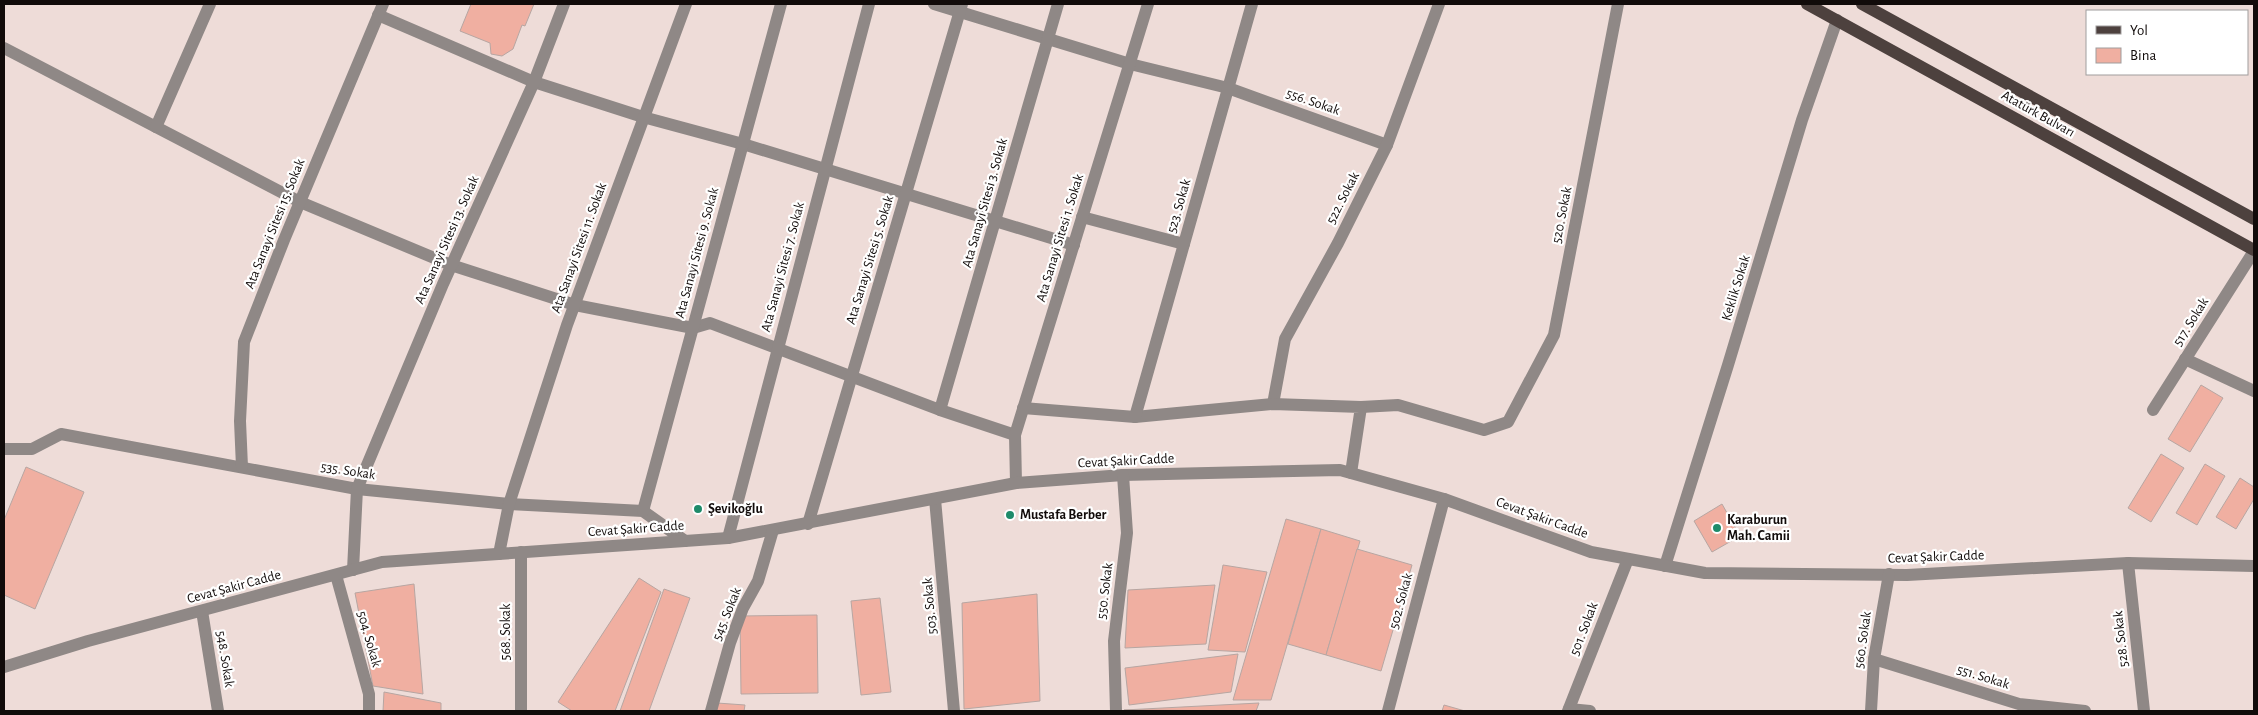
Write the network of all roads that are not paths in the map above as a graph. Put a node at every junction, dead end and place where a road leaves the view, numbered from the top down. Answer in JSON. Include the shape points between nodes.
{"nodes":[{"id":1,"x":210,"y":4,"type":"edge"},
{"id":2,"x":564,"y":4,"type":"edge"},
{"id":3,"x":686,"y":4,"type":"edge"},
{"id":4,"x":781,"y":4,"type":"edge"},
{"id":5,"x":869,"y":4,"type":"edge"},
{"id":6,"x":934,"y":4,"type":"edge"},
{"id":7,"x":1058,"y":4,"type":"edge"},
{"id":8,"x":1148,"y":4,"type":"edge"},
{"id":9,"x":1252,"y":4,"type":"edge"},
{"id":10,"x":1439,"y":4,"type":"edge"},
{"id":11,"x":1618,"y":4,"type":"edge"},
{"id":12,"x":1807,"y":4,"type":"edge"},
{"id":13,"x":1862,"y":4,"type":"edge"},
{"id":14,"x":961,"y":8,"type":"edge"},
{"id":15,"x":380,"y":10,"type":"edge"},
{"id":16,"x":1837,"y":20,"type":"junction"},
{"id":17,"x":1048,"y":40,"type":"junction"},
{"id":18,"x":4,"y":48,"type":"edge"},
{"id":19,"x":1130,"y":64,"type":"junction"},
{"id":20,"x":534,"y":82,"type":"junction"},
{"id":21,"x":1228,"y":88,"type":"junction"},
{"id":22,"x":643,"y":117,"type":"junction"},
{"id":23,"x":156,"y":127,"type":"junction"},
{"id":24,"x":743,"y":144,"type":"junction"},
{"id":25,"x":1387,"y":144,"type":"junction"},
{"id":26,"x":824,"y":169,"type":"junction"},
{"id":27,"x":906,"y":194,"type":"junction"},
{"id":28,"x":300,"y":202,"type":"junction"},
{"id":29,"x":1082,"y":218,"type":"junction"},
{"id":30,"x":2254,"y":219,"type":"edge"},
{"id":31,"x":995,"y":221,"type":"junction"},
{"id":32,"x":1184,"y":244,"type":"junction"},
{"id":33,"x":1074,"y":245,"type":"junction"},
{"id":34,"x":2254,"y":250,"type":"edge"},
{"id":35,"x":452,"y":265,"type":"junction"},
{"id":36,"x":575,"y":305,"type":"junction"},
{"id":37,"x":693,"y":328,"type":"junction"},
{"id":38,"x":777,"y":347,"type":"junction"},
{"id":39,"x":2185,"y":359,"type":"junction"},
{"id":40,"x":851,"y":376,"type":"junction"},
{"id":41,"x":2254,"y":391,"type":"edge"},
{"id":42,"x":1273,"y":404,"type":"junction"},
{"id":43,"x":1361,"y":407,"type":"junction"},
{"id":44,"x":1023,"y":408,"type":"junction"},
{"id":45,"x":940,"y":410,"type":"junction"},
{"id":46,"x":2153,"y":410,"type":"dead end"},
{"id":47,"x":1136,"y":417,"type":"junction"},
{"id":48,"x":1015,"y":435,"type":"junction"},
{"id":49,"x":4,"y":449,"type":"edge"},
{"id":50,"x":242,"y":467,"type":"junction"},
{"id":51,"x":1352,"y":473,"type":"junction"},
{"id":52,"x":1123,"y":475,"type":"junction"},
{"id":53,"x":1016,"y":483,"type":"junction"},
{"id":54,"x":357,"y":489,"type":"junction"},
{"id":55,"x":935,"y":499,"type":"junction"},
{"id":56,"x":1444,"y":499,"type":"junction"},
{"id":57,"x":509,"y":504,"type":"junction"},
{"id":58,"x":643,"y":511,"type":"junction"},
{"id":59,"x":808,"y":524,"type":"junction"},
{"id":60,"x":773,"y":530,"type":"junction"},
{"id":61,"x":728,"y":538,"type":"junction"},
{"id":62,"x":684,"y":541,"type":"junction"},
{"id":63,"x":521,"y":552,"type":"junction"},
{"id":64,"x":499,"y":554,"type":"junction"},
{"id":65,"x":1628,"y":559,"type":"junction"},
{"id":66,"x":2128,"y":563,"type":"junction"},
{"id":67,"x":1665,"y":566,"type":"junction"},
{"id":68,"x":2254,"y":566,"type":"edge"},
{"id":69,"x":353,"y":570,"type":"junction"},
{"id":70,"x":1889,"y":574,"type":"junction"},
{"id":71,"x":336,"y":575,"type":"junction"},
{"id":72,"x":202,"y":611,"type":"junction"},
{"id":73,"x":1874,"y":659,"type":"junction"},
{"id":74,"x":4,"y":667,"type":"edge"},
{"id":75,"x":2018,"y":708,"type":"edge"},
{"id":76,"x":1569,"y":710,"type":"edge"},
{"id":77,"x":218,"y":711,"type":"edge"},
{"id":78,"x":369,"y":711,"type":"edge"},
{"id":79,"x":521,"y":711,"type":"edge"},
{"id":80,"x":711,"y":711,"type":"edge"},
{"id":81,"x":954,"y":711,"type":"edge"},
{"id":82,"x":1116,"y":711,"type":"edge"},
{"id":83,"x":1388,"y":711,"type":"edge"},
{"id":84,"x":1590,"y":711,"type":"edge"},
{"id":85,"x":1872,"y":711,"type":"edge"},
{"id":86,"x":2085,"y":711,"type":"edge"},
{"id":87,"x":2144,"y":711,"type":"edge"}],
"edges":[{"from":1,"to":23,"type":"street"},
{"from":2,"to":20,"type":"street","name":"Ata Sanayi Sitesi 13. Sokak"},
{"from":3,"to":22,"type":"street","name":"Ata Sanayi Sitesi 11. Sokak"},
{"from":4,"to":24,"type":"street","name":"Ata Sanayi Sitesi 9. Sokak"},
{"from":5,"to":26,"type":"street","name":"Ata Sanayi Sitesi 7. Sokak"},
{"from":6,"to":14,"type":"street","name":"556. Sokak"},
{"from":7,"to":17,"type":"street","name":"Ata Sanayi Sitesi 3. Sokak"},
{"from":8,"to":19,"type":"street","name":"Ata Sanayi Sitesi 1. Sokak"},
{"from":9,"to":21,"type":"street","name":"523. Sokak"},
{"from":10,"to":25,"type":"street","name":"522. Sokak"},
{"from":11,"to":43,"type":"street","name":"520. Sokak","via":[[1554,335],[1508,422],[1484,430],[1398,405]]},
{"from":12,"to":16,"type":"main road","name":"Atatürk Bulvarı"},
{"from":13,"to":30,"type":"main road","name":"Atatürk Bulvarı"},
{"from":14,"to":17,"type":"street","name":"556. Sokak"},
{"from":14,"to":27,"type":"street","name":"Ata Sanayi Sitesi 5. Sokak"},
{"from":15,"to":20,"type":"street"},
{"from":15,"to":28,"type":"street","name":"Ata Sanayi Sitesi 15. Sokak"},
{"from":16,"to":34,"type":"main road","name":"Atatürk Bulvarı"},
{"from":16,"to":67,"type":"street","name":"Keklik Sokak","via":[[1802,120]]},
{"from":17,"to":19,"type":"street","name":"556. Sokak"},
{"from":17,"to":31,"type":"street","name":"Ata Sanayi Sitesi 3. Sokak"},
{"from":18,"to":23,"type":"street"},
{"from":19,"to":21,"type":"street","name":"556. Sokak"},
{"from":19,"to":29,"type":"street","name":"Ata Sanayi Sitesi 1. Sokak"},
{"from":20,"to":22,"type":"street"},
{"from":20,"to":35,"type":"street","name":"Ata Sanayi Sitesi 13. Sokak"},
{"from":21,"to":25,"type":"street","name":"556. Sokak"},
{"from":21,"to":32,"type":"street","name":"523. Sokak"},
{"from":22,"to":24,"type":"street"},
{"from":22,"to":36,"type":"street","name":"Ata Sanayi Sitesi 11. Sokak"},
{"from":23,"to":28,"type":"street"},
{"from":24,"to":26,"type":"street"},
{"from":24,"to":37,"type":"street","name":"Ata Sanayi Sitesi 9. Sokak"},
{"from":25,"to":42,"type":"street","name":"522. Sokak","via":[[1285,340]]},
{"from":26,"to":27,"type":"street"},
{"from":26,"to":38,"type":"street","name":"Ata Sanayi Sitesi 7. Sokak"},
{"from":27,"to":31,"type":"street"},
{"from":27,"to":40,"type":"street","name":"Ata Sanayi Sitesi 5. Sokak"},
{"from":28,"to":35,"type":"street"},
{"from":28,"to":50,"type":"street","name":"Ata Sanayi Sitesi 15. Sokak","via":[[244,342],[240,421]]},
{"from":29,"to":32,"type":"street"},
{"from":29,"to":33,"type":"street","name":"Ata Sanayi Sitesi 1. Sokak"},
{"from":31,"to":33,"type":"street"},
{"from":31,"to":45,"type":"street","name":"Ata Sanayi Sitesi 3. Sokak"},
{"from":32,"to":47,"type":"street","name":"523. Sokak"},
{"from":33,"to":44,"type":"street","name":"Ata Sanayi Sitesi 1. Sokak"},
{"from":34,"to":39,"type":"street","name":"517. Sokak"},
{"from":35,"to":36,"type":"street"},
{"from":35,"to":54,"type":"street","name":"Ata Sanayi Sitesi 13. Sokak"},
{"from":36,"to":37,"type":"street"},
{"from":36,"to":57,"type":"street","name":"Ata Sanayi Sitesi 11. Sokak"},
{"from":37,"to":38,"type":"street","via":[[710,323]]},
{"from":37,"to":58,"type":"street","name":"Ata Sanayi Sitesi 9. Sokak"},
{"from":38,"to":40,"type":"street"},
{"from":38,"to":61,"type":"street","name":"Ata Sanayi Sitesi 7. Sokak"},
{"from":39,"to":41,"type":"street"},
{"from":39,"to":46,"type":"street","name":"517. Sokak"},
{"from":40,"to":45,"type":"street"},
{"from":40,"to":59,"type":"street","name":"Ata Sanayi Sitesi 5. Sokak"},
{"from":42,"to":43,"type":"street"},
{"from":42,"to":47,"type":"street"},
{"from":43,"to":51,"type":"street"},
{"from":44,"to":47,"type":"street"},
{"from":44,"to":48,"type":"street","name":"Ata Sanayi Sitesi 1. Sokak"},
{"from":45,"to":48,"type":"street"},
{"from":48,"to":53,"type":"street","name":"Ata Sanayi Sitesi 1. Sokak"},
{"from":49,"to":50,"type":"street","name":"535. Sokak","via":[[32,449],[61,434]]},
{"from":50,"to":54,"type":"street","name":"535. Sokak"},
{"from":51,"to":52,"type":"street","name":"Cevat Şakir Cadde","via":[[1340,470]]},
{"from":51,"to":56,"type":"street","name":"Cevat Şakir Cadde"},
{"from":52,"to":53,"type":"street","name":"Cevat Şakir Cadde"},
{"from":52,"to":82,"type":"street","name":"550. Sokak","via":[[1127,533],[1114,641]]},
{"from":53,"to":55,"type":"street","name":"Cevat Şakir Cadde"},
{"from":54,"to":57,"type":"street","name":"535. Sokak"},
{"from":54,"to":69,"type":"street"},
{"from":55,"to":59,"type":"street","name":"Cevat Şakir Cadde"},
{"from":55,"to":81,"type":"street","name":"503. Sokak"},
{"from":56,"to":65,"type":"street","name":"Cevat Şakir Cadde","via":[[1591,552]]},
{"from":56,"to":83,"type":"street","name":"502. Sokak"},
{"from":57,"to":58,"type":"street","name":"535. Sokak"},
{"from":57,"to":64,"type":"street","name":"Ata Sanayi Sitesi 11. Sokak"},
{"from":58,"to":62,"type":"street"},
{"from":59,"to":60,"type":"street","name":"Cevat Şakir Cadde"},
{"from":60,"to":61,"type":"street","name":"Cevat Şakir Cadde"},
{"from":60,"to":80,"type":"street","name":"545. Sokak","via":[[758,581],[743,608],[730,643]]},
{"from":61,"to":62,"type":"street","name":"Cevat Şakir Cadde"},
{"from":62,"to":63,"type":"street","name":"Cevat Şakir Cadde"},
{"from":63,"to":64,"type":"street","name":"Cevat Şakir Cadde"},
{"from":63,"to":79,"type":"street","name":"568. Sokak"},
{"from":64,"to":69,"type":"street","name":"Cevat Şakir Cadde","via":[[382,562]]},
{"from":65,"to":67,"type":"street","name":"Cevat Şakir Cadde"},
{"from":65,"to":76,"type":"street","name":"501. Sokak"},
{"from":66,"to":68,"type":"street","name":"Cevat Şakir Cadde"},
{"from":66,"to":70,"type":"street","name":"Cevat Şakir Cadde"},
{"from":66,"to":87,"type":"street","name":"528. Sokak"},
{"from":67,"to":70,"type":"street","name":"Cevat Şakir Cadde","via":[[1705,573]]},
{"from":69,"to":71,"type":"street","name":"Cevat Şakir Cadde"},
{"from":70,"to":73,"type":"street","name":"560. Sokak"},
{"from":71,"to":72,"type":"street","name":"Cevat Şakir Cadde"},
{"from":71,"to":78,"type":"street","name":"504. Sokak","via":[[369,694]]},
{"from":72,"to":74,"type":"street","name":"Cevat Şakir Cadde"},
{"from":72,"to":77,"type":"street","name":"548. Sokak"},
{"from":73,"to":75,"type":"street","name":"551. Sokak"},
{"from":73,"to":85,"type":"street","name":"560. Sokak"},
{"from":75,"to":86,"type":"street","name":"551. Sokak"},
{"from":76,"to":84,"type":"street"}]}
